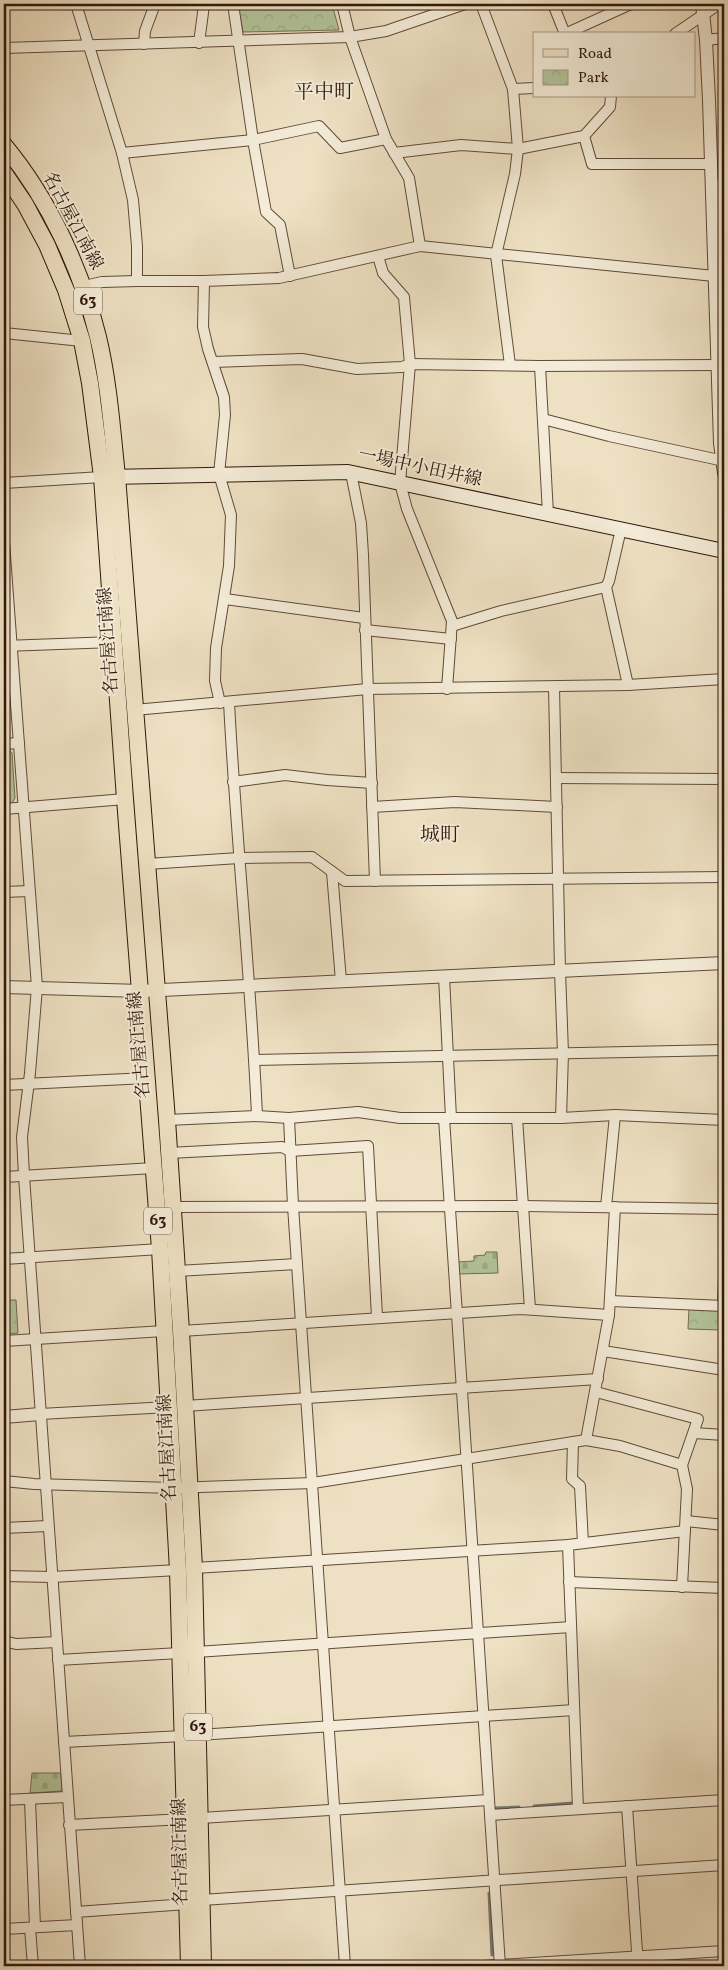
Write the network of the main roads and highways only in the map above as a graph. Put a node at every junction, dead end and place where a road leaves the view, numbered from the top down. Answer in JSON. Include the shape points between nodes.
{"nodes":[{"id":1,"x":4,"y":145,"type":"edge"},
{"id":2,"x":4,"y":173,"type":"edge"},
{"id":3,"x":110,"y":477,"type":"junction"},
{"id":4,"x":724,"y":551,"type":"edge"},
{"id":5,"x":148,"y":990,"type":"junction"},
{"id":6,"x":186,"y":1569,"type":"junction"},
{"id":7,"x":195,"y":1902,"type":"junction"},
{"id":8,"x":189,"y":1966,"type":"edge"},
{"id":9,"x":203,"y":1966,"type":"edge"}],
"edges":[{"from":1,"to":3,"type":"main road","name":"名古屋江南線","number":"63","via":[[40,197],[84,286],[106,380]]},
{"from":2,"to":3,"type":"main road","name":"名古屋江南線","number":"63","via":[[47,245],[66,290],[82,341]]},
{"from":3,"to":4,"type":"main road","name":"一場中小田井線","via":[[352,473]]},
{"from":3,"to":5,"type":"main road","name":"名古屋江南線","number":"63","via":[[147,864]]},
{"from":3,"to":5,"type":"main road","name":"名古屋江南線","number":"63","via":[[114,642],[125,799]]},
{"from":5,"to":6,"type":"main road","name":"名古屋江南線","number":"63","via":[[147,1078],[173,1488]]},
{"from":5,"to":6,"type":"main road","name":"名古屋江南線","number":"63","via":[[167,1120],[173,1207],[190,1487]]},
{"from":6,"to":7,"type":"main road","name":"名古屋江南線","number":"63"},
{"from":7,"to":8,"type":"main road","name":"名古屋江南線","number":"63"},
{"from":7,"to":9,"type":"main road","name":"名古屋江南線","number":"63"}]}
